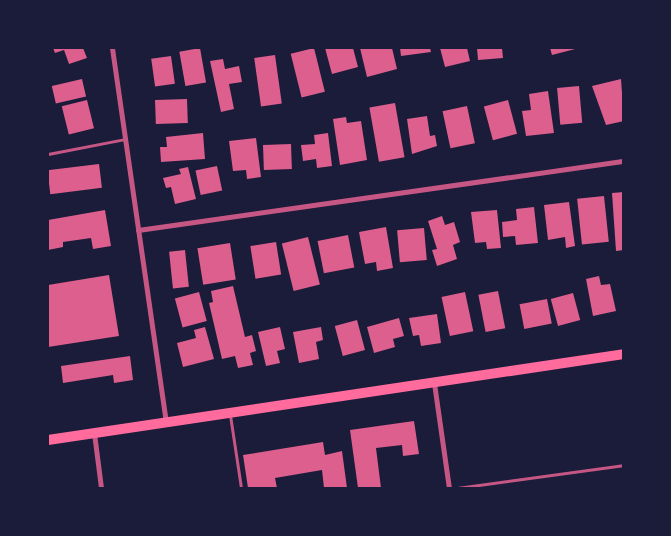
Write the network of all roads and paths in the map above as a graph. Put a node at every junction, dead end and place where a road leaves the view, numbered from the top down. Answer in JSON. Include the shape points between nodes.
{"nodes":[{"id":1,"x":112,"y":48,"type":"edge"},
{"id":2,"x":126,"y":139,"type":"junction"},
{"id":3,"x":48,"y":154,"type":"edge"},
{"id":4,"x":624,"y":160,"type":"edge"},
{"id":5,"x":138,"y":230,"type":"junction"},
{"id":6,"x":624,"y":354,"type":"edge"},
{"id":7,"x":434,"y":382,"type":"junction"},
{"id":8,"x":230,"y":412,"type":"junction"},
{"id":9,"x":166,"y":422,"type":"junction"},
{"id":10,"x":94,"y":433,"type":"junction"},
{"id":11,"x":48,"y":440,"type":"edge"},
{"id":12,"x":624,"y":465,"type":"edge"},
{"id":13,"x":102,"y":488,"type":"edge"},
{"id":14,"x":241,"y":488,"type":"edge"},
{"id":15,"x":449,"y":488,"type":"edge"},
{"id":16,"x":457,"y":488,"type":"edge"}],
"edges":[{"from":1,"to":2,"type":"street"},
{"from":2,"to":3,"type":"lane"},
{"from":2,"to":5,"type":"street"},
{"from":4,"to":5,"type":"street"},
{"from":5,"to":9,"type":"street"},
{"from":6,"to":7,"type":"main road"},
{"from":7,"to":8,"type":"main road"},
{"from":7,"to":15,"type":"street"},
{"from":8,"to":9,"type":"main road"},
{"from":8,"to":14,"type":"lane"},
{"from":9,"to":10,"type":"main road"},
{"from":10,"to":11,"type":"main road"},
{"from":10,"to":13,"type":"street"},
{"from":12,"to":16,"type":"lane"}]}
